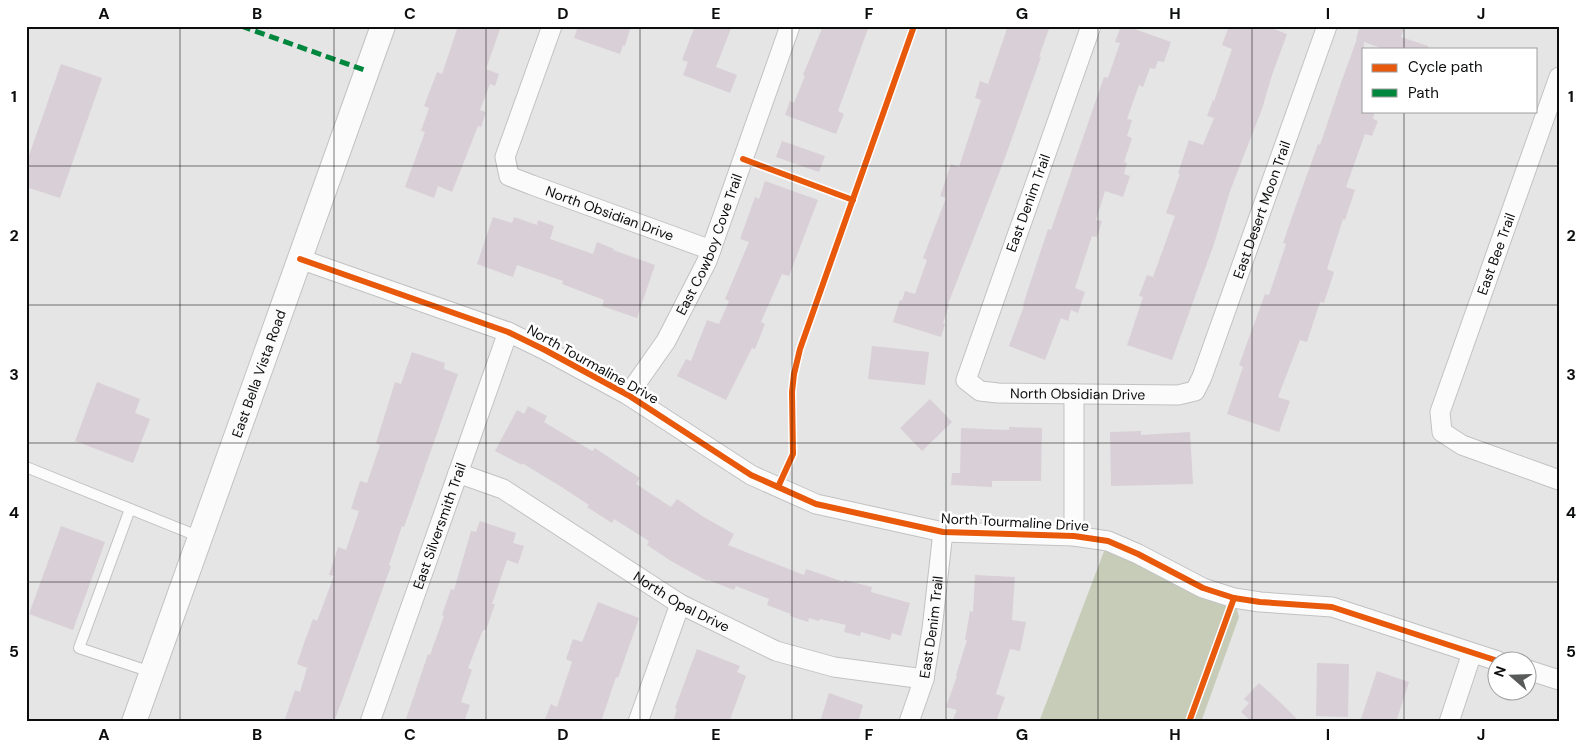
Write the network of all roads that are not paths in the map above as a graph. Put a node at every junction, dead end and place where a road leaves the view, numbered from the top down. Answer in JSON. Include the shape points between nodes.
{"nodes":[{"id":1,"x":383,"y":26,"type":"edge"},
{"id":2,"x":552,"y":26,"type":"edge"},
{"id":3,"x":790,"y":26,"type":"edge"},
{"id":4,"x":1091,"y":26,"type":"edge"},
{"id":5,"x":1327,"y":26,"type":"edge"},
{"id":6,"x":1559,"y":77,"type":"edge"},
{"id":7,"x":711,"y":250,"type":"junction"},
{"id":8,"x":300,"y":259,"type":"junction"},
{"id":9,"x":508,"y":332,"type":"junction"},
{"id":10,"x":966,"y":380,"type":"joint"},
{"id":11,"x":1195,"y":391,"type":"joint"},
{"id":12,"x":1074,"y":394,"type":"junction"},
{"id":13,"x":628,"y":395,"type":"junction"},
{"id":14,"x":26,"y":467,"type":"edge"},
{"id":15,"x":458,"y":473,"type":"junction"},
{"id":16,"x":1559,"y":480,"type":"edge"},
{"id":17,"x":130,"y":509,"type":"junction"},
{"id":18,"x":943,"y":532,"type":"junction"},
{"id":19,"x":1074,"y":536,"type":"junction"},
{"id":20,"x":200,"y":537,"type":"junction"},
{"id":21,"x":680,"y":604,"type":"junction"},
{"id":22,"x":1472,"y":653,"type":"junction"},
{"id":23,"x":1488,"y":658,"type":"edge"},
{"id":24,"x":152,"y":672,"type":"junction"},
{"id":25,"x":1538,"y":673,"type":"edge"},
{"id":26,"x":924,"y":679,"type":"junction"},
{"id":27,"x":1559,"y":680,"type":"edge"},
{"id":28,"x":134,"y":722,"type":"edge"},
{"id":29,"x":370,"y":722,"type":"edge"},
{"id":30,"x":638,"y":722,"type":"edge"},
{"id":31,"x":909,"y":722,"type":"edge"},
{"id":32,"x":1449,"y":722,"type":"edge"}],
"edges":[{"from":1,"to":8,"type":"street","name":"East Bella Vista Road"},
{"from":2,"to":7,"type":"street","name":"North Obsidian Drive","via":[[505,158],[509,176]]},
{"from":3,"to":7,"type":"street","name":"East Cowboy Cove Trail"},
{"from":4,"to":10,"type":"street","name":"East Denim Trail"},
{"from":5,"to":11,"type":"street","name":"East Desert Moon Trail"},
{"from":6,"to":16,"type":"street","name":"East Bee Trail","via":[[1440,412],[1442,432],[1462,444]]},
{"from":7,"to":13,"type":"street","name":"East Cowboy Cove Trail","via":[[666,341]]},
{"from":8,"to":9,"type":"street","name":"North Tourmaline Drive"},
{"from":8,"to":20,"type":"street","name":"East Bella Vista Road"},
{"from":9,"to":13,"type":"street","name":"North Tourmaline Drive"},
{"from":9,"to":15,"type":"street","name":"East Silversmith Trail"},
{"from":10,"to":12,"type":"street","name":"North Obsidian Drive","via":[[980,391]]},
{"from":11,"to":12,"type":"street","name":"North Obsidian Drive","via":[[1178,395]]},
{"from":12,"to":19,"type":"street"},
{"from":13,"to":18,"type":"street","name":"North Tourmaline Drive","via":[[751,475],[816,504]]},
{"from":14,"to":17,"type":"lane"},
{"from":15,"to":21,"type":"street","name":"North Opal Drive","via":[[503,489]]},
{"from":15,"to":29,"type":"street","name":"East Silversmith Trail"},
{"from":17,"to":20,"type":"lane"},
{"from":17,"to":24,"type":"lane","via":[[79,648]]},
{"from":18,"to":19,"type":"street","name":"North Tourmaline Drive"},
{"from":18,"to":26,"type":"street","name":"East Denim Trail"},
{"from":19,"to":22,"type":"street","name":"North Tourmaline Drive","via":[[1108,541],[1203,588],[1234,598],[1332,608]]},
{"from":20,"to":24,"type":"street","name":"East Bella Vista Road"},
{"from":21,"to":26,"type":"street","name":"North Opal Drive","via":[[776,651],[834,667]]},
{"from":21,"to":30,"type":"street"},
{"from":22,"to":23,"type":"street","name":"North Tourmaline Drive"},
{"from":22,"to":32,"type":"street"},
{"from":24,"to":28,"type":"street","name":"East Bella Vista Road"},
{"from":25,"to":27,"type":"street"},
{"from":26,"to":31,"type":"street","name":"East Denim Trail"}]}
